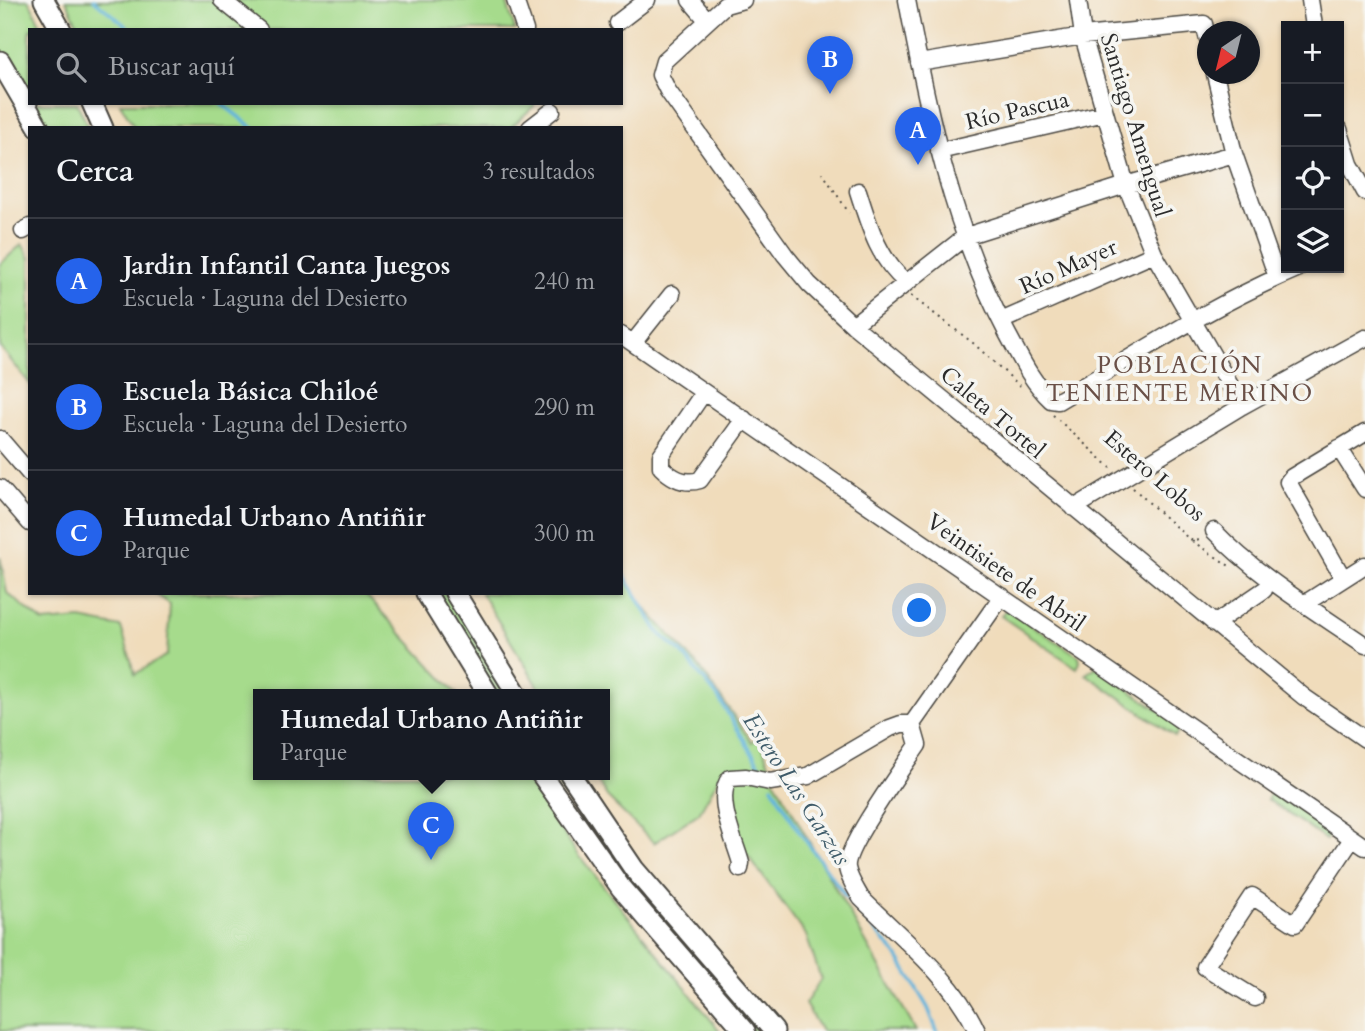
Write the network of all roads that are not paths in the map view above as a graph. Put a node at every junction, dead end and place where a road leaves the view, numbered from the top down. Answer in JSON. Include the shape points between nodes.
{"nodes":[{"id":1,"x":44,"y":0,"type":"edge"},
{"id":2,"x":222,"y":0,"type":"edge"},
{"id":3,"x":515,"y":0,"type":"edge"},
{"id":4,"x":646,"y":0,"type":"edge"},
{"id":5,"x":690,"y":0,"type":"edge"},
{"id":6,"x":743,"y":0,"type":"edge"},
{"id":7,"x":907,"y":0,"type":"edge"},
{"id":8,"x":1078,"y":0,"type":"edge"},
{"id":9,"x":1310,"y":0,"type":"edge"},
{"id":10,"x":707,"y":20,"type":"junction"},
{"id":11,"x":1313,"y":21,"type":"edge"},
{"id":12,"x":617,"y":23,"type":"dead end"},
{"id":13,"x":60,"y":28,"type":"edge"},
{"id":14,"x":257,"y":28,"type":"edge"},
{"id":15,"x":524,"y":28,"type":"edge"},
{"id":16,"x":1197,"y":32,"type":"edge"},
{"id":17,"x":1083,"y":36,"type":"junction"},
{"id":18,"x":0,"y":61,"type":"edge"},
{"id":19,"x":919,"y":63,"type":"junction"},
{"id":20,"x":1217,"y":84,"type":"edge"},
{"id":21,"x":93,"y":105,"type":"edge"},
{"id":22,"x":550,"y":107,"type":"edge"},
{"id":23,"x":1105,"y":113,"type":"junction"},
{"id":24,"x":38,"y":126,"type":"edge"},
{"id":25,"x":102,"y":126,"type":"edge"},
{"id":26,"x":532,"y":126,"type":"edge"},
{"id":27,"x":556,"y":126,"type":"edge"},
{"id":28,"x":1344,"y":145,"type":"edge"},
{"id":29,"x":939,"y":151,"type":"junction"},
{"id":30,"x":1234,"y":154,"type":"junction"},
{"id":31,"x":1126,"y":185,"type":"junction"},
{"id":32,"x":858,"y":191,"type":"dead end"},
{"id":33,"x":1365,"y":192,"type":"edge"},
{"id":34,"x":966,"y":236,"type":"junction"},
{"id":35,"x":1154,"y":254,"type":"junction"},
{"id":36,"x":1287,"y":273,"type":"edge"},
{"id":37,"x":1277,"y":277,"type":"junction"},
{"id":38,"x":903,"y":284,"type":"junction"},
{"id":39,"x":672,"y":294,"type":"dead end"},
{"id":40,"x":1001,"y":321,"type":"junction"},
{"id":41,"x":1194,"y":321,"type":"junction"},
{"id":42,"x":853,"y":326,"type":"junction"},
{"id":43,"x":1365,"y":338,"type":"edge"},
{"id":44,"x":627,"y":339,"type":"edge"},
{"id":45,"x":704,"y":392,"type":"junction"},
{"id":46,"x":1242,"y":406,"type":"junction"},
{"id":47,"x":744,"y":419,"type":"junction"},
{"id":48,"x":1365,"y":433,"type":"edge"},
{"id":49,"x":0,"y":439,"type":"edge"},
{"id":50,"x":1339,"y":449,"type":"junction"},
{"id":51,"x":28,"y":472,"type":"edge"},
{"id":52,"x":0,"y":488,"type":"edge"},
{"id":53,"x":1365,"y":489,"type":"edge"},
{"id":54,"x":1074,"y":508,"type":"junction"},
{"id":55,"x":28,"y":521,"type":"edge"},
{"id":56,"x":1214,"y":531,"type":"road end"},
{"id":57,"x":1365,"y":565,"type":"edge"},
{"id":58,"x":1343,"y":578,"type":"junction"},
{"id":59,"x":1264,"y":590,"type":"dead end"},
{"id":60,"x":427,"y":595,"type":"edge"},
{"id":61,"x":456,"y":595,"type":"edge"},
{"id":62,"x":1002,"y":596,"type":"junction"},
{"id":63,"x":1304,"y":604,"type":"junction"},
{"id":64,"x":1214,"y":624,"type":"junction"},
{"id":65,"x":1365,"y":645,"type":"edge"},
{"id":66,"x":485,"y":689,"type":"edge"},
{"id":67,"x":514,"y":689,"type":"edge"},
{"id":68,"x":912,"y":724,"type":"junction"},
{"id":69,"x":1365,"y":739,"type":"edge"},
{"id":70,"x":545,"y":780,"type":"edge"},
{"id":71,"x":574,"y":780,"type":"edge"},
{"id":72,"x":1359,"y":843,"type":"edge"},
{"id":73,"x":740,"y":869,"type":"dead end"},
{"id":74,"x":1255,"y":998,"type":"dead end"},
{"id":75,"x":745,"y":1031,"type":"edge"},
{"id":76,"x":774,"y":1031,"type":"edge"},
{"id":77,"x":976,"y":1031,"type":"edge"}],
"edges":[{"from":1,"to":13,"type":"main road"},
{"from":2,"to":14,"type":"street"},
{"from":3,"to":15,"type":"street"},
{"from":4,"to":12,"type":"street"},
{"from":5,"to":10,"type":"street"},
{"from":6,"to":10,"type":"street","via":[[725,5]]},
{"from":7,"to":19,"type":"street"},
{"from":8,"to":17,"type":"street","name":"Santiago Amengual"},
{"from":9,"to":11,"type":"street"},
{"from":10,"to":42,"type":"street","name":"Caleta Tortel","via":[[664,61],[660,75],[785,255]]},
{"from":16,"to":17,"type":"street"},
{"from":17,"to":19,"type":"street"},
{"from":17,"to":23,"type":"street","name":"Santiago Amengual"},
{"from":18,"to":24,"type":"main road"},
{"from":19,"to":29,"type":"street"},
{"from":20,"to":30,"type":"street"},
{"from":21,"to":25,"type":"main road"},
{"from":22,"to":26,"type":"street"},
{"from":22,"to":27,"type":"street"},
{"from":23,"to":29,"type":"street","name":"Río Pascua"},
{"from":23,"to":31,"type":"street","name":"Santiago Amengual"},
{"from":28,"to":33,"type":"street"},
{"from":29,"to":34,"type":"street"},
{"from":30,"to":31,"type":"street"},
{"from":30,"to":37,"type":"street"},
{"from":31,"to":34,"type":"street"},
{"from":31,"to":35,"type":"street","name":"Santiago Amengual"},
{"from":32,"to":38,"type":"street","via":[[873,237]]},
{"from":34,"to":38,"type":"street"},
{"from":34,"to":40,"type":"street"},
{"from":35,"to":40,"type":"street","name":"Río Mayer"},
{"from":35,"to":41,"type":"street","name":"Santiago Amengual"},
{"from":36,"to":37,"type":"street"},
{"from":37,"to":41,"type":"street"},
{"from":38,"to":42,"type":"street"},
{"from":39,"to":44,"type":"street"},
{"from":40,"to":41,"type":"street","via":[[1048,404]]},
{"from":41,"to":46,"type":"street","name":"Santiago Amengual"},
{"from":42,"to":54,"type":"street","name":"Caleta Tortel"},
{"from":43,"to":46,"type":"street"},
{"from":44,"to":45,"type":"street","name":"Veintisiete de Abril"},
{"from":45,"to":47,"type":"street","name":"Veintisiete de Abril"},
{"from":45,"to":47,"type":"street","via":[[662,455],[661,467],[673,478],[700,480]]},
{"from":46,"to":54,"type":"street"},
{"from":47,"to":62,"type":"street","name":"Veintisiete de Abril"},
{"from":48,"to":50,"type":"street"},
{"from":49,"to":51,"type":"street"},
{"from":50,"to":53,"type":"street"},
{"from":50,"to":58,"type":"street","via":[[1288,482]]},
{"from":52,"to":55,"type":"street"},
{"from":54,"to":64,"type":"street","name":"Caleta Tortel"},
{"from":56,"to":63,"type":"street","name":"Estero Lobos"},
{"from":57,"to":58,"type":"street"},
{"from":58,"to":63,"type":"street"},
{"from":59,"to":64,"type":"street"},
{"from":60,"to":66,"type":"main road"},
{"from":61,"to":67,"type":"main road"},
{"from":62,"to":68,"type":"street"},
{"from":62,"to":72,"type":"street","name":"Veintisiete de Abril"},
{"from":63,"to":65,"type":"street","name":"Estero Lobos"},
{"from":64,"to":69,"type":"street","name":"Caleta Tortel"},
{"from":68,"to":73,"type":"street","via":[[890,728],[797,779],[730,778],[723,802]]},
{"from":68,"to":77,"type":"street","via":[[918,745],[857,837],[846,867],[862,898],[945,984]]},
{"from":70,"to":75,"type":"main road","via":[[634,905]]},
{"from":71,"to":76,"type":"main road","via":[[634,869]]},
{"from":72,"to":74,"type":"street","via":[[1295,923],[1252,896],[1205,967]]}]}
